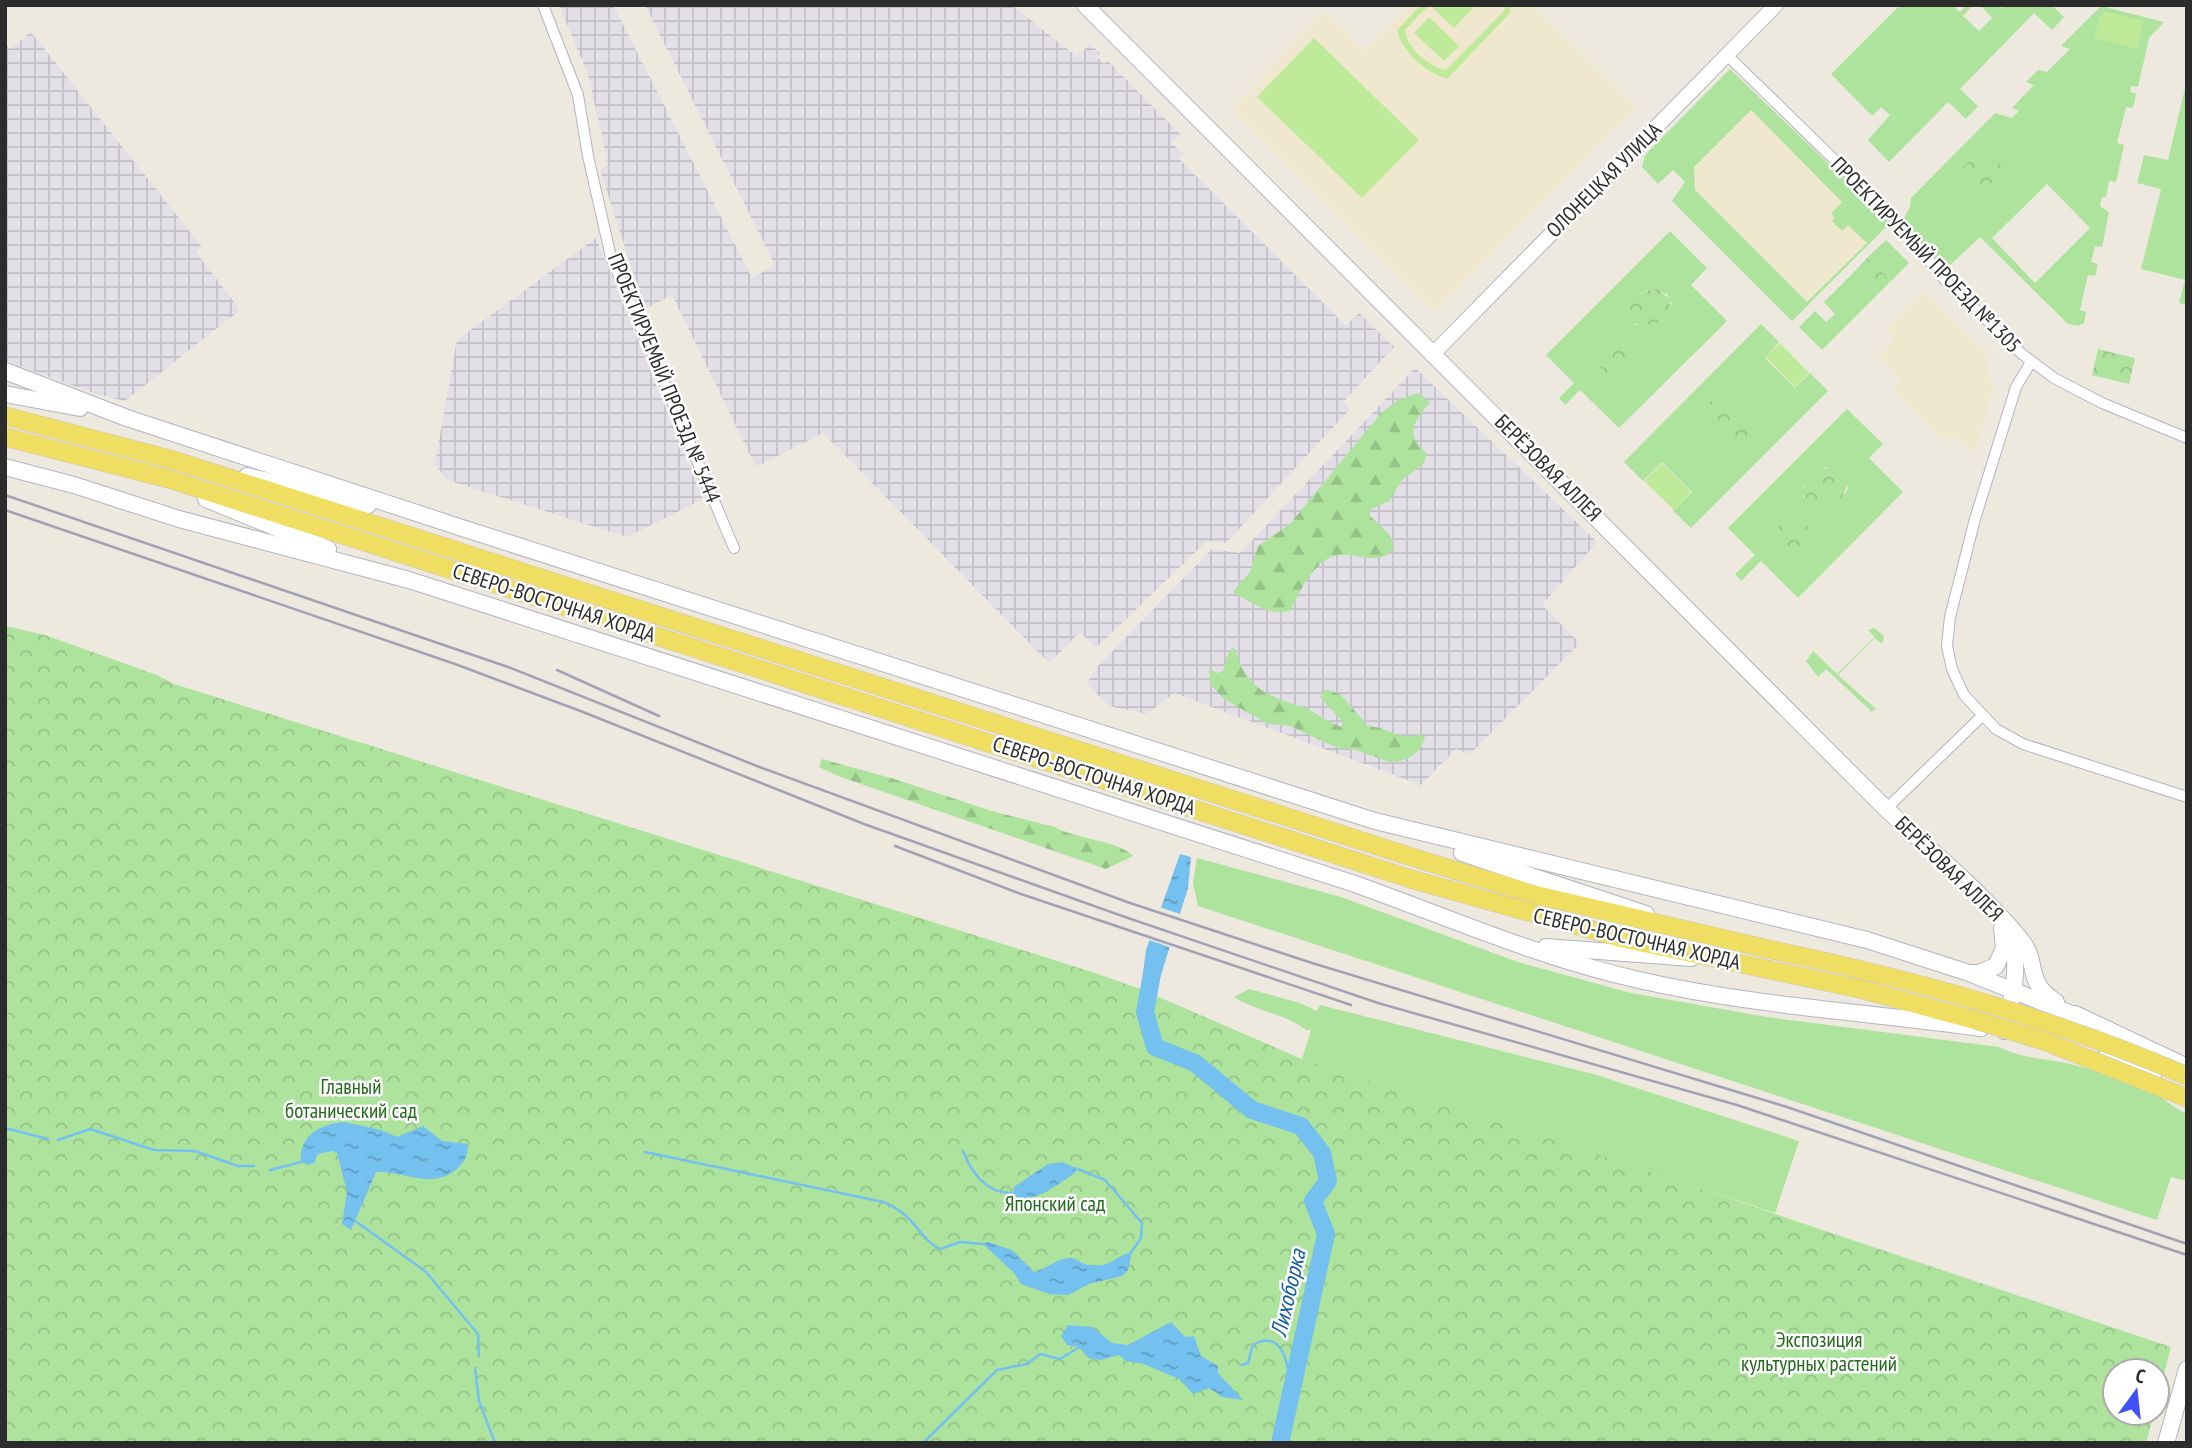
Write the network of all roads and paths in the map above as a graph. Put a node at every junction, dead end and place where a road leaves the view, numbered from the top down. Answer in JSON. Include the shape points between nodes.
{"nodes":[{"id":1,"x":543,"y":5,"type":"edge"},
{"id":2,"x":1085,"y":5,"type":"edge"},
{"id":3,"x":1776,"y":5,"type":"edge"},
{"id":4,"x":1727,"y":55,"type":"junction"},
{"id":5,"x":1432,"y":355,"type":"junction"},
{"id":6,"x":2031,"y":362,"type":"junction"},
{"id":7,"x":5,"y":371,"type":"edge"},
{"id":8,"x":5,"y":394,"type":"edge"},
{"id":9,"x":5,"y":416,"type":"edge"},
{"id":10,"x":127,"y":418,"type":"junction"},
{"id":11,"x":5,"y":438,"type":"edge"},
{"id":12,"x":2187,"y":438,"type":"edge"},
{"id":13,"x":173,"y":460,"type":"junction"},
{"id":14,"x":5,"y":467,"type":"edge"},
{"id":15,"x":136,"y":470,"type":"junction"},
{"id":16,"x":456,"y":526,"type":"junction"},
{"id":17,"x":734,"y":548,"type":"dead end"},
{"id":18,"x":409,"y":580,"type":"junction"},
{"id":19,"x":1982,"y":716,"type":"junction"},
{"id":20,"x":2187,"y":797,"type":"edge"},
{"id":21,"x":1886,"y":809,"type":"junction"},
{"id":22,"x":1375,"y":821,"type":"junction"},
{"id":23,"x":1999,"y":916,"type":"junction"},
{"id":24,"x":2012,"y":930,"type":"junction"},
{"id":25,"x":1485,"y":934,"type":"junction"},
{"id":26,"x":1708,"y":936,"type":"junction"},
{"id":27,"x":1728,"y":961,"type":"junction"},
{"id":28,"x":2029,"y":961,"type":"junction"},
{"id":29,"x":1969,"y":973,"type":"junction"},
{"id":30,"x":2020,"y":994,"type":"junction"},
{"id":31,"x":2084,"y":1019,"type":"junction"},
{"id":32,"x":2010,"y":1033,"type":"junction"},
{"id":33,"x":2187,"y":1067,"type":"edge"},
{"id":34,"x":2187,"y":1076,"type":"edge"},
{"id":35,"x":2187,"y":1092,"type":"edge"},
{"id":36,"x":2187,"y":1098,"type":"edge"},
{"id":37,"x":2187,"y":1369,"type":"edge"},
{"id":38,"x":2166,"y":1443,"type":"edge"}],
"edges":[{"from":1,"to":17,"type":"street","name":"ПРОЕКТИРУЕМЫЙ ПРОЕЗД № 5444","via":[[578,95],[611,257]]},
{"from":2,"to":5,"type":"main road","name":"БЕРЁЗОВАЯ АЛЛЕЯ"},
{"from":3,"to":4,"type":"street","name":"ОЛОНЕЦКАЯ УЛИЦА"},
{"from":4,"to":5,"type":"street","name":"ОЛОНЕЦКАЯ УЛИЦА"},
{"from":4,"to":6,"type":"street","name":"ПРОЕКТИРУЕМЫЙ ПРОЕЗД №1305","via":[[1893,217],[1944,279]]},
{"from":5,"to":21,"type":"main road","name":"БЕРЁЗОВАЯ АЛЛЕЯ"},
{"from":6,"to":12,"type":"street","name":"ПРОЕКТИРУЕМЫЙ ПРОЕЗД №1305","via":[[2102,403]]},
{"from":6,"to":19,"type":"street","via":[[2016,387],[1996,443],[1950,617],[1947,646],[1952,669],[1964,695]]},
{"from":7,"to":10,"type":"main road"},
{"from":8,"to":10,"type":"main road"},
{"from":9,"to":13,"type":"main road","name":"СЕВЕРО-ВОСТОЧНАЯ ХОРДА"},
{"from":10,"to":16,"type":"main road"},
{"from":11,"to":15,"type":"main road","name":"СЕВЕРО-ВОСТОЧНАЯ ХОРДА"},
{"from":13,"to":16,"type":"main road"},
{"from":13,"to":26,"type":"main road","name":"СЕВЕРО-ВОСТОЧНАЯ ХОРДА","via":[[1523,891]]},
{"from":14,"to":18,"type":"main road"},
{"from":15,"to":18,"type":"main road"},
{"from":15,"to":27,"type":"main road","name":"СЕВЕРО-ВОСТОЧНАЯ ХОРДА","via":[[1531,914]]},
{"from":16,"to":22,"type":"main road"},
{"from":18,"to":25,"type":"main road","via":[[1352,883]]},
{"from":19,"to":20,"type":"street","via":[[2023,744]]},
{"from":19,"to":21,"type":"street"},
{"from":21,"to":23,"type":"main road","name":"БЕРЁЗОВАЯ АЛЛЕЯ"},
{"from":22,"to":26,"type":"main road"},
{"from":22,"to":29,"type":"main road","via":[[1815,927]]},
{"from":23,"to":24,"type":"main road","name":"БЕРЁЗОВАЯ АЛЛЕЯ"},
{"from":23,"to":29,"type":"main road","via":[[2004,936],[2001,957],[1988,971]]},
{"from":24,"to":28,"type":"main road","name":"БЕРЁЗОВАЯ АЛЛЕЯ","via":[[2026,947]]},
{"from":24,"to":30,"type":"main road","name":"БЕРЁЗОВАЯ АЛЛЕЯ"},
{"from":25,"to":27,"type":"main road","via":[[1553,948]]},
{"from":25,"to":32,"type":"main road","via":[[1588,967],[1699,993]]},
{"from":26,"to":34,"type":"main road","name":"СЕВЕРО-ВОСТОЧНАЯ ХОРДА","bridge":true,"via":[[1930,986],[2050,1021]]},
{"from":27,"to":36,"type":"main road","name":"СЕВЕРО-ВОСТОЧНАЯ ХОРДА","bridge":true,"via":[[1901,999],[1998,1027],[2080,1054]]},
{"from":28,"to":30,"type":"main road","name":"БЕРЁЗОВАЯ АЛЛЕЯ"},
{"from":28,"to":31,"type":"main road","name":"БЕРЁЗОВАЯ АЛЛЕЯ","via":[[2043,993]]},
{"from":29,"to":30,"type":"main road"},
{"from":30,"to":31,"type":"main road"},
{"from":30,"to":32,"type":"main road","name":"БЕРЁЗОВАЯ АЛЛЕЯ"},
{"from":31,"to":33,"type":"main road","name":"БЕРЁЗОВАЯ АЛЛЕЯ"},
{"from":32,"to":35,"type":"main road","via":[[2129,1065]]},
{"from":37,"to":38,"type":"main road"}]}
